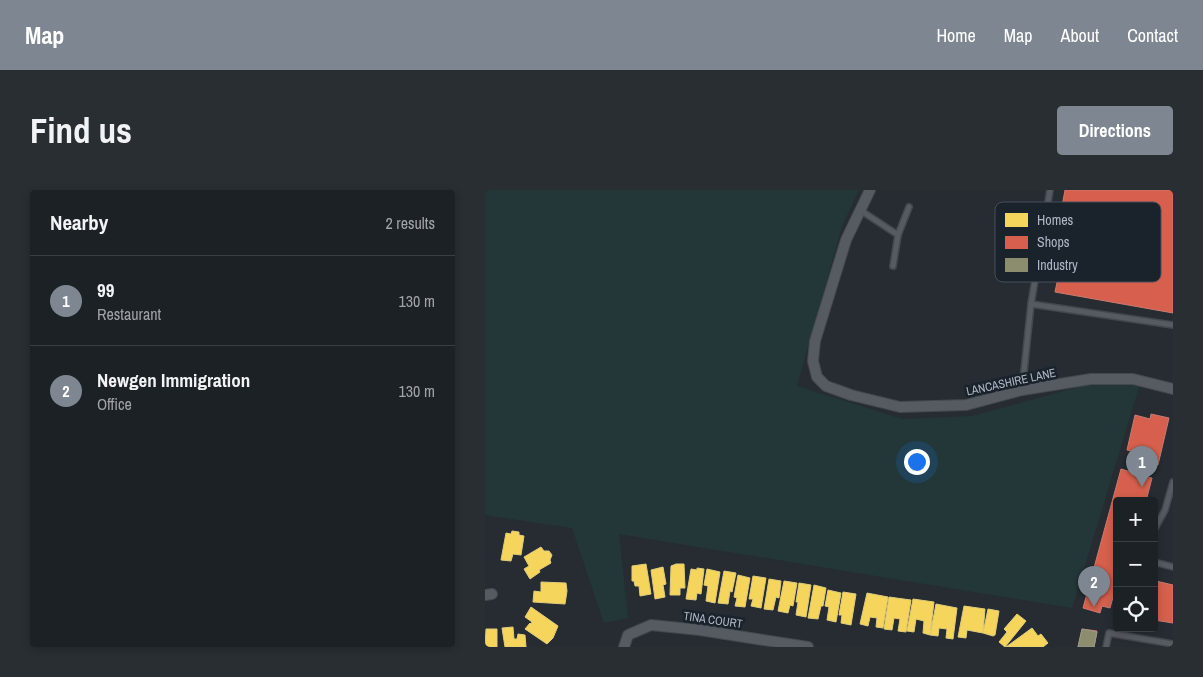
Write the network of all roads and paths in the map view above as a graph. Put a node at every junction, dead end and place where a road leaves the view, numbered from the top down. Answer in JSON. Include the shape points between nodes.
{"nodes":[{"id":1,"x":870,"y":190,"type":"edge"},
{"id":2,"x":909,"y":207,"type":"dead end"},
{"id":3,"x":860,"y":210,"type":"junction"},
{"id":4,"x":898,"y":235,"type":"junction"},
{"id":5,"x":893,"y":266,"type":"dead end"},
{"id":6,"x":1035,"y":282,"type":"edge"},
{"id":7,"x":1031,"y":304,"type":"junction"},
{"id":8,"x":1173,"y":324,"type":"edge"},
{"id":9,"x":1173,"y":389,"type":"edge"},
{"id":10,"x":1022,"y":390,"type":"junction"},
{"id":11,"x":1173,"y":482,"type":"edge"},
{"id":12,"x":1158,"y":523,"type":"edge"},
{"id":13,"x":1158,"y":563,"type":"edge"},
{"id":14,"x":1173,"y":567,"type":"edge"},
{"id":15,"x":1173,"y":644,"type":"edge"},
{"id":16,"x":624,"y":647,"type":"edge"},
{"id":17,"x":809,"y":647,"type":"edge"},
{"id":18,"x":1106,"y":647,"type":"edge"}],
"edges":[{"from":1,"to":3,"type":"street","name":"LANCASHIRE LANE"},
{"from":2,"to":4,"type":"lane"},
{"from":3,"to":4,"type":"lane"},
{"from":3,"to":10,"type":"street","name":"LANCASHIRE LANE","via":[[846,240],[815,341],[813,361],[817,377],[826,386],[900,406],[966,405]]},
{"from":4,"to":5,"type":"lane"},
{"from":6,"to":7,"type":"lane"},
{"from":7,"to":8,"type":"lane"},
{"from":7,"to":10,"type":"lane"},
{"from":9,"to":10,"type":"street","name":"LANCASHIRE LANE","via":[[1133,379],[1091,379]]},
{"from":11,"to":12,"type":"lane"},
{"from":13,"to":14,"type":"lane"},
{"from":15,"to":18,"type":"lane","via":[[1109,633]]},
{"from":16,"to":17,"type":"street","name":"TINA COURT","via":[[628,635],[651,625]]}]}
